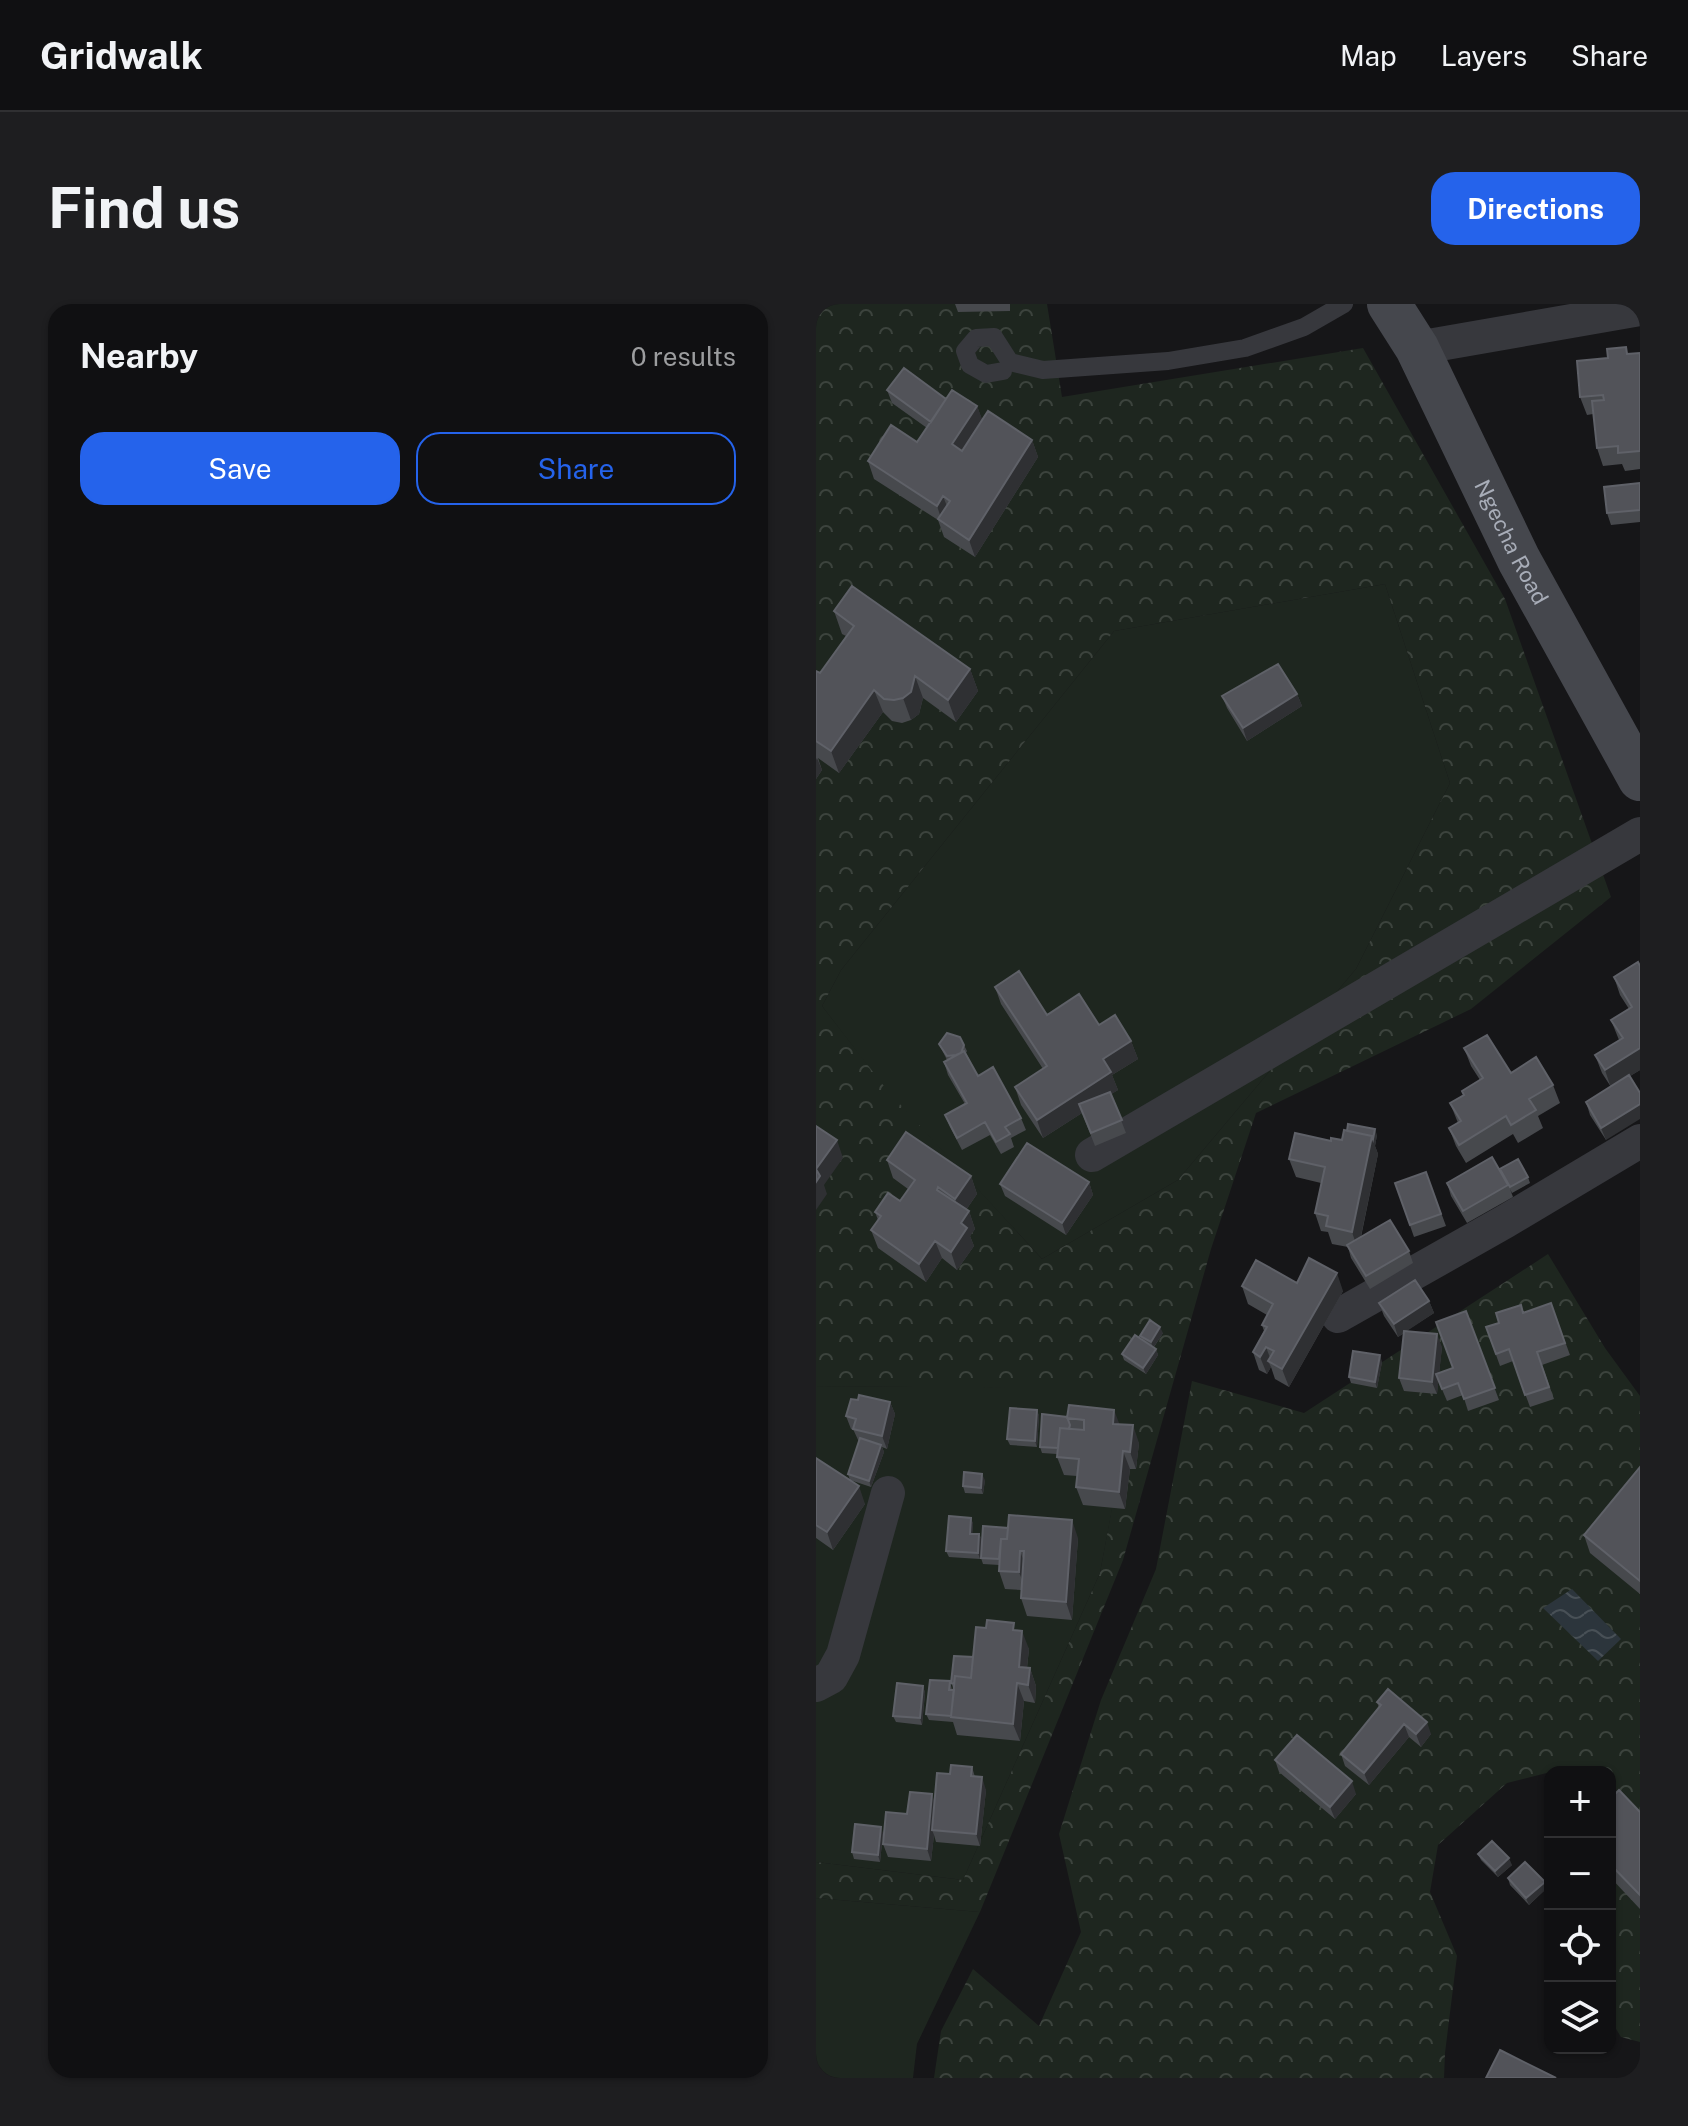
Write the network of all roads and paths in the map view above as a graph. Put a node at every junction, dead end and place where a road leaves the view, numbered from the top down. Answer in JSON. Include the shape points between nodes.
{"nodes":[{"id":1,"x":1344,"y":304,"type":"edge"},
{"id":2,"x":1389,"y":304,"type":"edge"},
{"id":3,"x":1640,"y":309,"type":"edge"},
{"id":4,"x":1417,"y":348,"type":"junction"},
{"id":5,"x":1003,"y":371,"type":"dead end"},
{"id":6,"x":1640,"y":779,"type":"edge"},
{"id":7,"x":1640,"y":834,"type":"edge"},
{"id":8,"x":1640,"y":1141,"type":"edge"},
{"id":9,"x":1092,"y":1155,"type":"dead end"},
{"id":10,"x":1338,"y":1316,"type":"dead end"},
{"id":11,"x":888,"y":1493,"type":"dead end"},
{"id":12,"x":816,"y":1685,"type":"edge"}],
"edges":[{"from":1,"to":5,"type":"lane","via":[[1304,327],[1245,348],[1168,361],[1043,370],[1010,362],[994,337],[976,338],[965,351],[970,365],[986,374]]},
{"from":2,"to":4,"type":"street","name":"Ngecha Road"},
{"from":3,"to":4,"type":"street"},
{"from":4,"to":6,"type":"street","name":"Ngecha Road","via":[[1519,560]]},
{"from":7,"to":9,"type":"street"},
{"from":8,"to":10,"type":"street"},
{"from":11,"to":12,"type":"street","via":[[843,1655],[831,1677]]}]}
